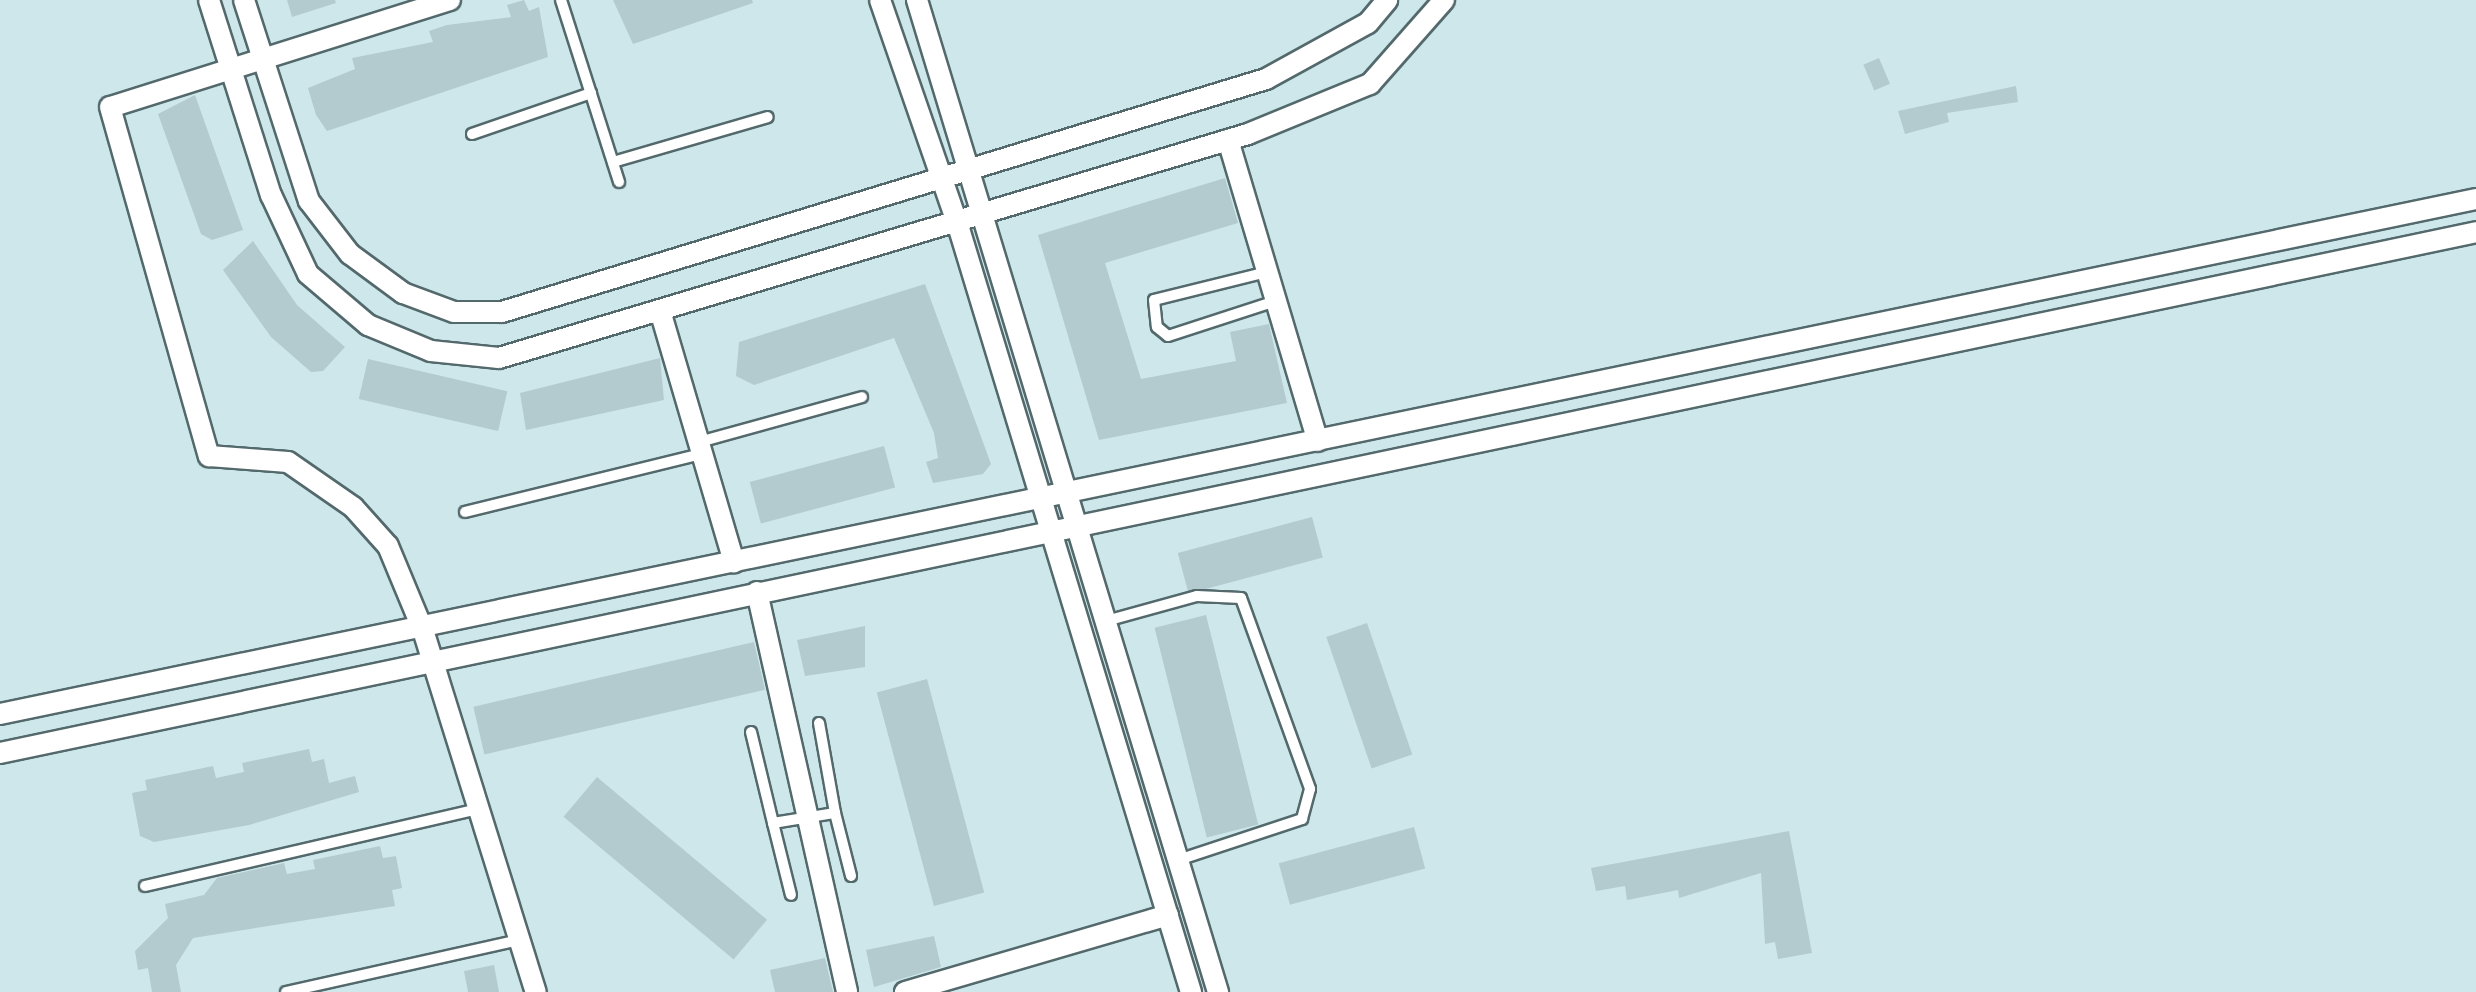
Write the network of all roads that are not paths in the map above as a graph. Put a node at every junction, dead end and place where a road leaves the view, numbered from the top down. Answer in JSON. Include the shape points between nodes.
{"nodes":[{"id":1,"x":209,"y":0,"type":"edge"},
{"id":2,"x":244,"y":0,"type":"edge"},
{"id":3,"x":450,"y":0,"type":"edge"},
{"id":4,"x":561,"y":0,"type":"edge"},
{"id":5,"x":880,"y":0,"type":"edge"},
{"id":6,"x":916,"y":0,"type":"edge"},
{"id":7,"x":1387,"y":0,"type":"edge"},
{"id":8,"x":1444,"y":0,"type":"edge"},
{"id":9,"x":263,"y":59,"type":"junction"},
{"id":10,"x":231,"y":69,"type":"junction"},
{"id":11,"x":591,"y":94,"type":"junction"},
{"id":12,"x":768,"y":117,"type":"dead end"},
{"id":13,"x":472,"y":134,"type":"dead end"},
{"id":14,"x":1228,"y":140,"type":"junction"},
{"id":15,"x":612,"y":162,"type":"junction"},
{"id":16,"x":968,"y":169,"type":"junction"},
{"id":17,"x":938,"y":179,"type":"junction"},
{"id":18,"x":619,"y":182,"type":"dead end"},
{"id":19,"x":2476,"y":199,"type":"edge"},
{"id":20,"x":984,"y":214,"type":"junction"},
{"id":21,"x":958,"y":222,"type":"junction"},
{"id":22,"x":2476,"y":232,"type":"edge"},
{"id":23,"x":1268,"y":272,"type":"junction"},
{"id":24,"x":1276,"y":301,"type":"junction"},
{"id":25,"x":661,"y":314,"type":"junction"},
{"id":26,"x":862,"y":398,"type":"dead end"},
{"id":27,"x":1318,"y":441,"type":"junction"},
{"id":28,"x":700,"y":448,"type":"junction"},
{"id":29,"x":1066,"y":491,"type":"junction"},
{"id":30,"x":1042,"y":496,"type":"junction"},
{"id":31,"x":464,"y":512,"type":"dead end"},
{"id":32,"x":1076,"y":524,"type":"junction"},
{"id":33,"x":1051,"y":530,"type":"junction"},
{"id":34,"x":734,"y":562,"type":"junction"},
{"id":35,"x":758,"y":592,"type":"junction"},
{"id":36,"x":1106,"y":621,"type":"junction"},
{"id":37,"x":423,"y":630,"type":"junction"},
{"id":38,"x":434,"y":661,"type":"junction"},
{"id":39,"x":0,"y":714,"type":"edge"},
{"id":40,"x":819,"y":723,"type":"dead end"},
{"id":41,"x":751,"y":732,"type":"dead end"},
{"id":42,"x":0,"y":754,"type":"edge"},
{"id":43,"x":479,"y":809,"type":"junction"},
{"id":44,"x":834,"y":813,"type":"junction"},
{"id":45,"x":808,"y":820,"type":"junction"},
{"id":46,"x":773,"y":824,"type":"junction"},
{"id":47,"x":1178,"y":860,"type":"junction"},
{"id":48,"x":851,"y":876,"type":"dead end"},
{"id":49,"x":145,"y":886,"type":"dead end"},
{"id":50,"x":791,"y":895,"type":"dead end"},
{"id":51,"x":1168,"y":914,"type":"junction"},
{"id":52,"x":520,"y":940,"type":"junction"},
{"id":53,"x":286,"y":992,"type":"edge"},
{"id":54,"x":536,"y":992,"type":"edge"},
{"id":55,"x":846,"y":992,"type":"edge"},
{"id":56,"x":904,"y":992,"type":"edge"},
{"id":57,"x":1191,"y":992,"type":"edge"},
{"id":58,"x":1218,"y":992,"type":"edge"}],
"edges":[{"from":1,"to":10,"type":"street"},
{"from":2,"to":9,"type":"street"},
{"from":3,"to":9,"type":"street"},
{"from":4,"to":11,"type":"lane"},
{"from":5,"to":17,"type":"street"},
{"from":6,"to":16,"type":"street"},
{"from":7,"to":16,"type":"street","via":[[1368,23],[1266,78]]},
{"from":8,"to":14,"type":"street","via":[[1370,84]]},
{"from":9,"to":10,"type":"street"},
{"from":9,"to":17,"type":"street","via":[[309,202],[350,254],[403,293],[454,312],[553,301]]},
{"from":10,"to":25,"type":"street","via":[[308,274],[368,325],[431,351],[499,358]]},
{"from":10,"to":37,"type":"street","via":[[110,106],[209,456],[288,462],[353,507],[388,546]]},
{"from":11,"to":13,"type":"lane"},
{"from":11,"to":15,"type":"lane"},
{"from":12,"to":15,"type":"lane"},
{"from":14,"to":20,"type":"street"},
{"from":14,"to":23,"type":"street"},
{"from":15,"to":18,"type":"lane"},
{"from":16,"to":17,"type":"street"},
{"from":16,"to":20,"type":"street"},
{"from":17,"to":21,"type":"street"},
{"from":19,"to":27,"type":"street"},
{"from":20,"to":21,"type":"street"},
{"from":20,"to":29,"type":"street"},
{"from":21,"to":25,"type":"street"},
{"from":21,"to":30,"type":"street"},
{"from":22,"to":32,"type":"street"},
{"from":23,"to":24,"type":"street"},
{"from":23,"to":24,"type":"lane","via":[[1154,300],[1158,326],[1168,336]]},
{"from":24,"to":27,"type":"street"},
{"from":25,"to":28,"type":"street"},
{"from":26,"to":28,"type":"lane"},
{"from":27,"to":29,"type":"street"},
{"from":28,"to":31,"type":"lane"},
{"from":28,"to":34,"type":"street"},
{"from":29,"to":30,"type":"street"},
{"from":29,"to":32,"type":"street"},
{"from":30,"to":33,"type":"street"},
{"from":30,"to":34,"type":"street"},
{"from":32,"to":33,"type":"street"},
{"from":32,"to":36,"type":"street"},
{"from":33,"to":35,"type":"street"},
{"from":33,"to":51,"type":"street"},
{"from":34,"to":37,"type":"street"},
{"from":35,"to":38,"type":"street"},
{"from":35,"to":45,"type":"street"},
{"from":36,"to":47,"type":"street"},
{"from":36,"to":47,"type":"lane","via":[[1197,596],[1242,598],[1310,789],[1302,820]]},
{"from":37,"to":38,"type":"street"},
{"from":37,"to":39,"type":"street"},
{"from":38,"to":42,"type":"street"},
{"from":38,"to":43,"type":"street"},
{"from":40,"to":44,"type":"lane"},
{"from":41,"to":46,"type":"lane"},
{"from":43,"to":49,"type":"lane"},
{"from":43,"to":52,"type":"street"},
{"from":44,"to":45,"type":"lane"},
{"from":44,"to":48,"type":"lane"},
{"from":45,"to":46,"type":"lane"},
{"from":45,"to":55,"type":"street"},
{"from":46,"to":50,"type":"lane"},
{"from":47,"to":58,"type":"street"},
{"from":51,"to":56,"type":"street"},
{"from":51,"to":57,"type":"street"},
{"from":52,"to":53,"type":"lane"},
{"from":52,"to":54,"type":"street"}]}
